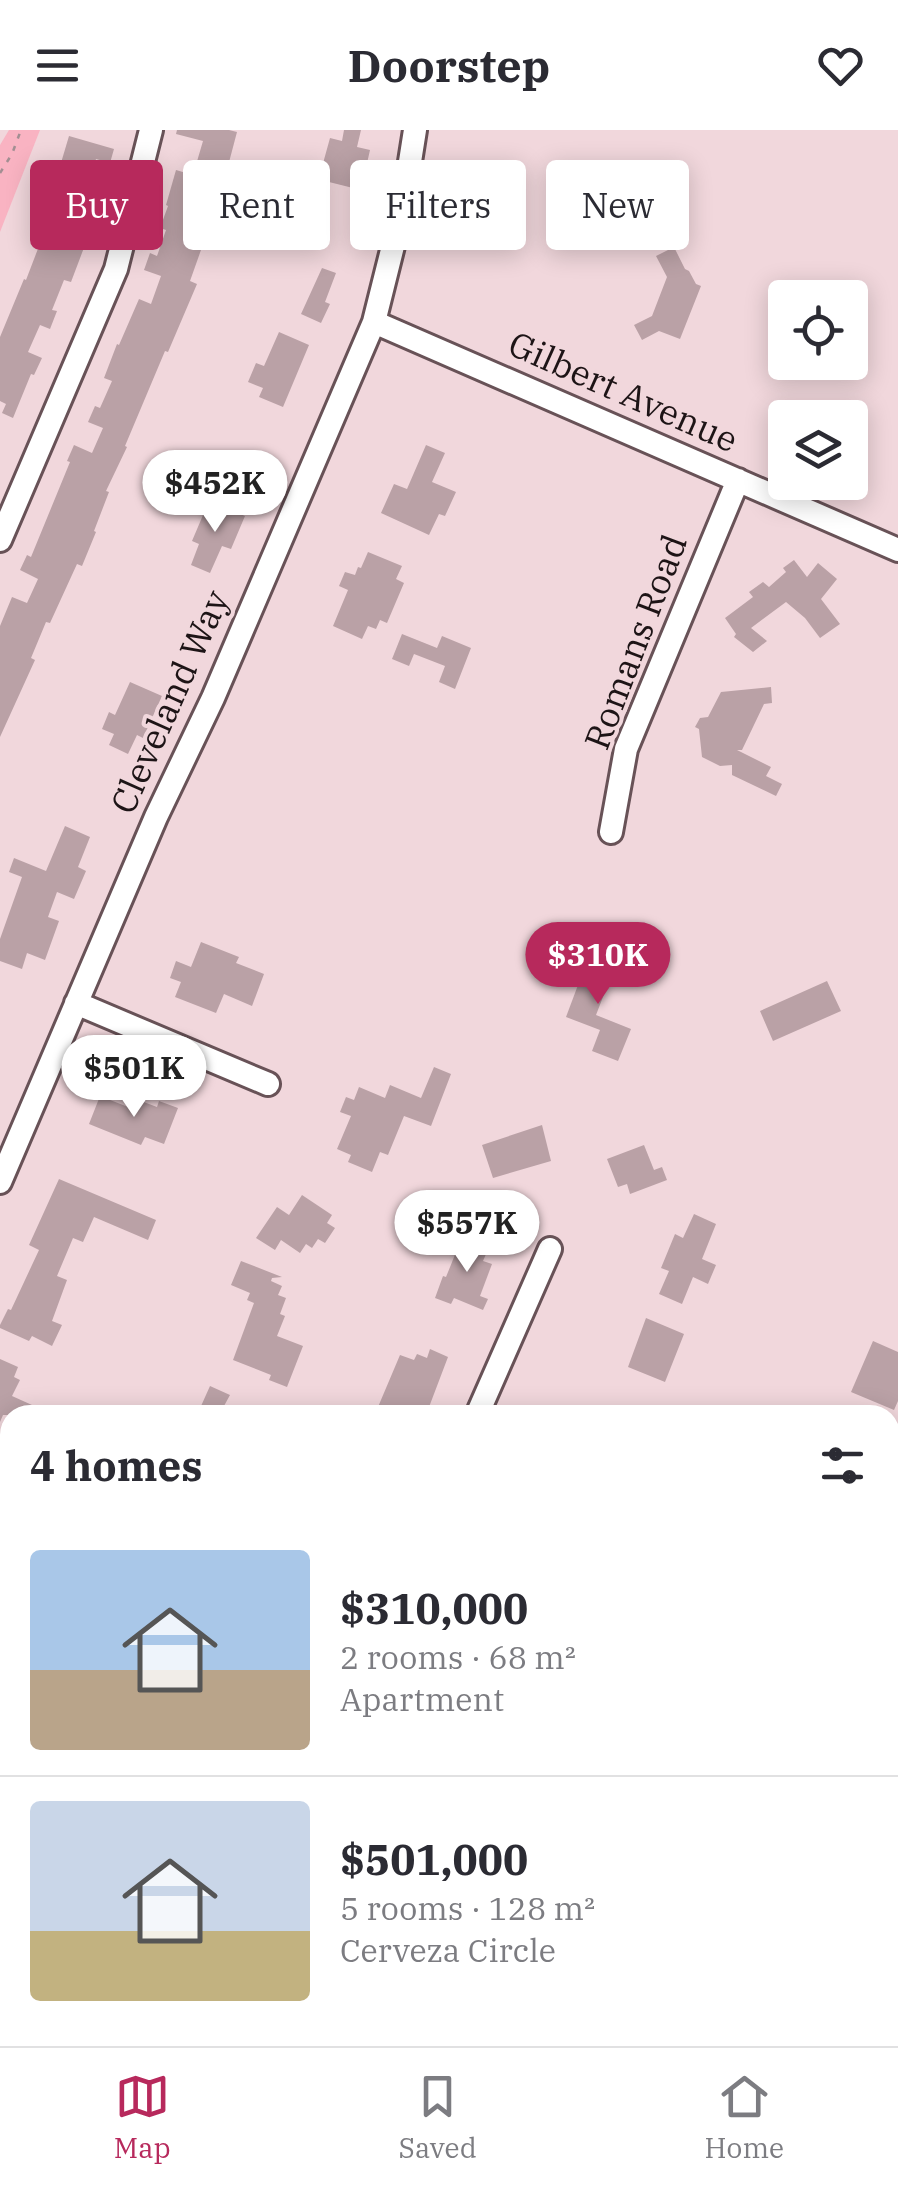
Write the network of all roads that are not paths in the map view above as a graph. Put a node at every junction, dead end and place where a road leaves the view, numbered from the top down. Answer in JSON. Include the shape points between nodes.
{"nodes":[{"id":1,"x":151,"y":130,"type":"edge"},
{"id":2,"x":415,"y":130,"type":"edge"},
{"id":3,"x":374,"y":322,"type":"junction"},
{"id":4,"x":738,"y":480,"type":"junction"},
{"id":5,"x":0,"y":540,"type":"edge"},
{"id":6,"x":898,"y":550,"type":"edge"},
{"id":7,"x":611,"y":832,"type":"dead end"},
{"id":8,"x":76,"y":1003,"type":"junction"},
{"id":9,"x":268,"y":1084,"type":"dead end"},
{"id":10,"x":0,"y":1182,"type":"edge"},
{"id":11,"x":550,"y":1250,"type":"dead end"},
{"id":12,"x":481,"y":1405,"type":"edge"}],
"edges":[{"from":1,"to":5,"type":"street","via":[[116,269]]},
{"from":2,"to":3,"type":"street","name":"Cleveland Way","via":[[404,206]]},
{"from":3,"to":4,"type":"street","name":"Gilbert Avenue"},
{"from":3,"to":8,"type":"street","name":"Cleveland Way"},
{"from":4,"to":6,"type":"street","name":"Gilbert Avenue"},
{"from":4,"to":7,"type":"street","name":"Romans Road","via":[[626,749]]},
{"from":8,"to":9,"type":"street"},
{"from":8,"to":10,"type":"street","name":"Cleveland Way"},
{"from":11,"to":12,"type":"street"}]}
